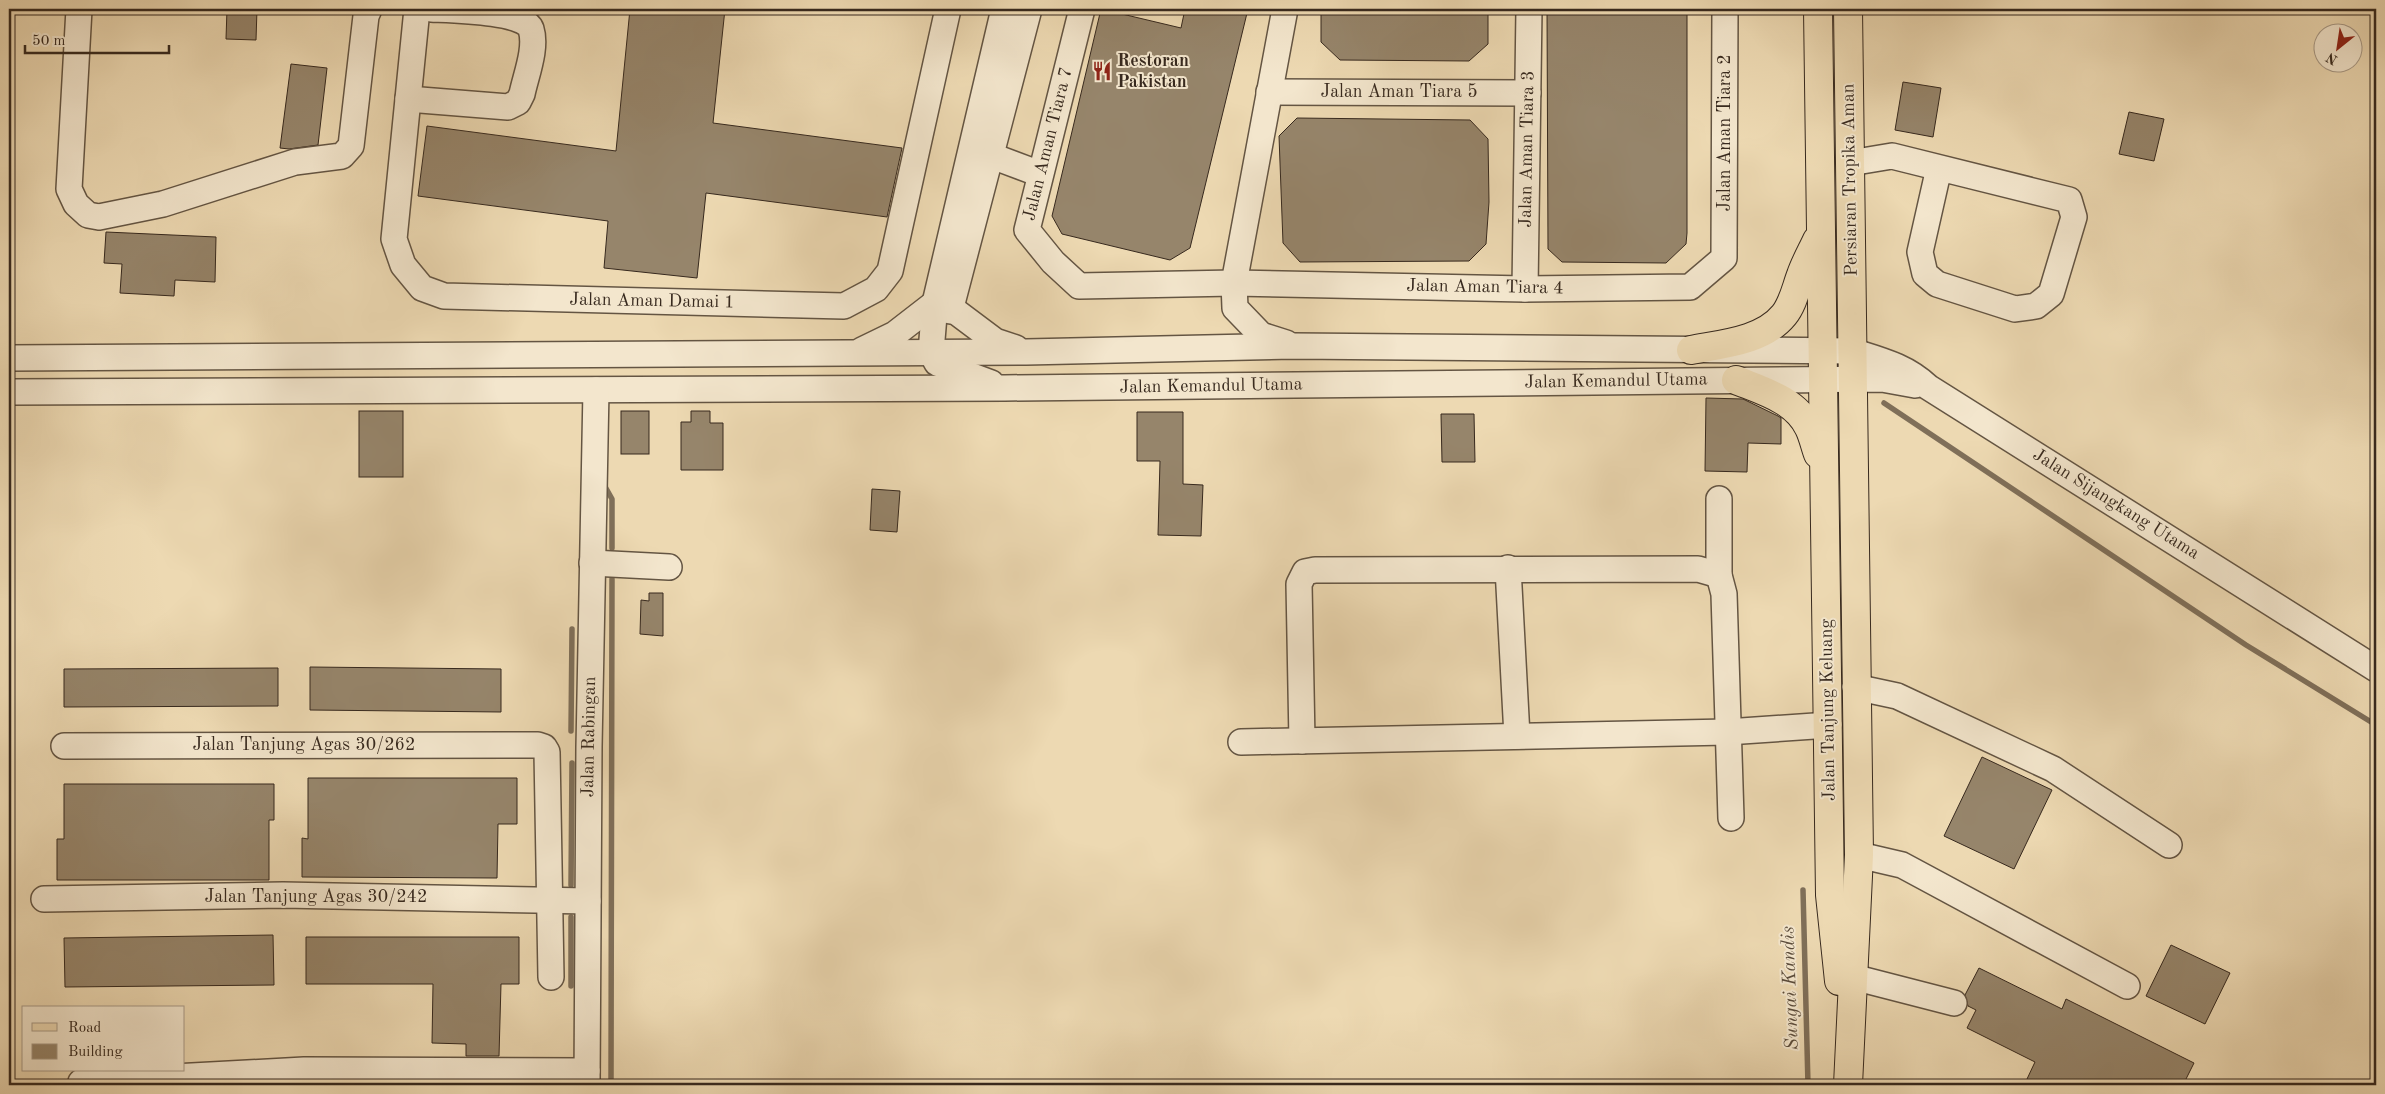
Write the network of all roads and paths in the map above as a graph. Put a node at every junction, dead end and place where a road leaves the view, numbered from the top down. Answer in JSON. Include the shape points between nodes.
{"nodes":[{"id":1,"x":79,"y":9,"type":"edge"},
{"id":2,"x":369,"y":9,"type":"edge"},
{"id":3,"x":417,"y":9,"type":"edge"},
{"id":4,"x":431,"y":9,"type":"edge"},
{"id":5,"x":948,"y":9,"type":"edge"},
{"id":6,"x":1004,"y":9,"type":"edge"},
{"id":7,"x":1029,"y":9,"type":"edge"},
{"id":8,"x":1082,"y":9,"type":"edge"},
{"id":9,"x":1285,"y":9,"type":"edge"},
{"id":10,"x":1529,"y":9,"type":"edge"},
{"id":11,"x":1725,"y":9,"type":"edge"},
{"id":12,"x":1818,"y":9,"type":"edge"},
{"id":13,"x":1848,"y":9,"type":"edge"},
{"id":14,"x":1269,"y":92,"type":"junction"},
{"id":15,"x":1528,"y":93,"type":"junction"},
{"id":16,"x":408,"y":99,"type":"junction"},
{"id":17,"x":992,"y":156,"type":"junction"},
{"id":18,"x":1850,"y":163,"type":"junction"},
{"id":19,"x":1939,"y":168,"type":"junction"},
{"id":20,"x":1040,"y":174,"type":"junction"},
{"id":21,"x":1820,"y":232,"type":"junction"},
{"id":22,"x":1724,"y":258,"type":"joint"},
{"id":23,"x":1234,"y":284,"type":"junction"},
{"id":24,"x":1525,"y":289,"type":"junction"},
{"id":25,"x":943,"y":306,"type":"junction"},
{"id":26,"x":1293,"y":346,"type":"junction"},
{"id":27,"x":1692,"y":350,"type":"junction"},
{"id":28,"x":1822,"y":351,"type":"junction"},
{"id":29,"x":1852,"y":351,"type":"junction"},
{"id":30,"x":1026,"y":352,"type":"junction"},
{"id":31,"x":858,"y":353,"type":"junction"},
{"id":32,"x":937,"y":356,"type":"junction"},
{"id":33,"x":9,"y":358,"type":"edge"},
{"id":34,"x":1736,"y":380,"type":"junction"},
{"id":35,"x":1822,"y":380,"type":"junction"},
{"id":36,"x":1853,"y":380,"type":"junction"},
{"id":37,"x":1928,"y":387,"type":"junction"},
{"id":38,"x":1005,"y":388,"type":"junction"},
{"id":39,"x":876,"y":389,"type":"junction"},
{"id":40,"x":596,"y":390,"type":"junction"},
{"id":41,"x":9,"y":392,"type":"edge"},
{"id":42,"x":1824,"y":472,"type":"junction"},
{"id":43,"x":1719,"y":499,"type":"dead end"},
{"id":44,"x":592,"y":563,"type":"junction"},
{"id":45,"x":669,"y":567,"type":"dead end"},
{"id":46,"x":1508,"y":568,"type":"junction"},
{"id":47,"x":1719,"y":575,"type":"junction"},
{"id":48,"x":2376,"y":669,"type":"edge"},
{"id":49,"x":1855,"y":687,"type":"junction"},
{"id":50,"x":1829,"y":725,"type":"junction"},
{"id":51,"x":1727,"y":732,"type":"junction"},
{"id":52,"x":1517,"y":736,"type":"junction"},
{"id":53,"x":1302,"y":741,"type":"junction"},
{"id":54,"x":1241,"y":742,"type":"dead end"},
{"id":55,"x":64,"y":746,"type":"dead end"},
{"id":56,"x":1731,"y":818,"type":"dead end"},
{"id":57,"x":2169,"y":845,"type":"dead end"},
{"id":58,"x":1859,"y":855,"type":"junction"},
{"id":59,"x":44,"y":899,"type":"dead end"},
{"id":60,"x":550,"y":901,"type":"junction"},
{"id":61,"x":588,"y":901,"type":"junction"},
{"id":62,"x":551,"y":977,"type":"dead end"},
{"id":63,"x":1853,"y":977,"type":"junction"},
{"id":64,"x":2128,"y":986,"type":"dead end"},
{"id":65,"x":1954,"y":1003,"type":"dead end"},
{"id":66,"x":1848,"y":1076,"type":"edge"},
{"id":67,"x":587,"y":1078,"type":"edge"},
{"id":68,"x":81,"y":1082,"type":"dead end"}],
"edges":[{"from":1,"to":2,"type":"street","via":[[69,189],[76,204],[88,215],[99,217],[163,204],[295,162],[342,156],[351,146]]},
{"from":3,"to":16,"type":"street","name":"Jalan Aman Damai 1"},
{"from":4,"to":16,"type":"street","via":[[522,19],[530,27],[533,42],[522,94],[518,102],[508,107]]},
{"from":5,"to":16,"type":"street","name":"Jalan Aman Damai 1","via":[[890,271],[876,289],[844,306],[444,296],[422,288],[403,265],[394,239]]},
{"from":6,"to":25,"type":"street"},
{"from":7,"to":17,"type":"street"},
{"from":8,"to":20,"type":"street","name":"Jalan Aman Tiara 7"},
{"from":9,"to":14,"type":"street"},
{"from":10,"to":15,"type":"street","name":"Jalan Aman Tiara 3"},
{"from":11,"to":22,"type":"street","name":"Jalan Aman Tiara 2"},
{"from":12,"to":21,"type":"main road","name":"Persiaran Tropika Aman"},
{"from":13,"to":18,"type":"main road","name":"Persiaran Tropika Aman"},
{"from":14,"to":15,"type":"street","name":"Jalan Aman Tiara 5"},
{"from":14,"to":23,"type":"street"},
{"from":15,"to":24,"type":"street","name":"Jalan Aman Tiara 3"},
{"from":17,"to":20,"type":"street"},
{"from":17,"to":25,"type":"street"},
{"from":18,"to":19,"type":"street","via":[[1892,156]]},
{"from":18,"to":29,"type":"main road","name":"Persiaran Tropika Aman"},
{"from":19,"to":19,"type":"street","via":[[2069,200],[2074,217],[2051,294],[2036,306],[2016,309],[1937,284],[1925,274],[1920,252]]},
{"from":20,"to":23,"type":"street","name":"Jalan Aman Tiara 7","via":[[1027,230],[1053,262],[1079,286]]},
{"from":21,"to":27,"type":"main road","via":[[1784,315],[1748,338]]},
{"from":21,"to":28,"type":"main road","name":"Persiaran Tropika Aman"},
{"from":22,"to":24,"type":"street","name":"Jalan Aman Tiara 4","via":[[1690,287]]},
{"from":23,"to":24,"type":"street","name":"Jalan Aman Tiara 4"},
{"from":23,"to":26,"type":"street","via":[[1235,308],[1261,335]]},
{"from":25,"to":30,"type":"street","via":[[995,341]]},
{"from":25,"to":31,"type":"street"},
{"from":25,"to":32,"type":"street"},
{"from":26,"to":27,"type":"street","name":"Jalan Kemandul Utama"},
{"from":26,"to":30,"type":"street","name":"Jalan Kemandul Utama"},
{"from":27,"to":28,"type":"street","name":"Jalan Kemandul Utama"},
{"from":28,"to":29,"type":"street","name":"Jalan Kemandul Utama"},
{"from":28,"to":35,"type":"main road","name":"Jalan Tanjung Keluang"},
{"from":29,"to":36,"type":"main road","name":"Jalan Tanjung Keluang"},
{"from":29,"to":37,"type":"street","name":"Jalan Sijangkang Utama","via":[[1915,374]]},
{"from":30,"to":32,"type":"street","name":"Jalan Kemandul Utama"},
{"from":31,"to":32,"type":"street","name":"Jalan Kemandul Utama"},
{"from":31,"to":33,"type":"street","name":"Jalan Kemandul Utama"},
{"from":32,"to":38,"type":"street","name":"Jalan Kemandul Utama"},
{"from":32,"to":39,"type":"street"},
{"from":34,"to":35,"type":"street","name":"Jalan Kemandul Utama"},
{"from":34,"to":38,"type":"street","name":"Jalan Kemandul Utama"},
{"from":34,"to":42,"type":"main road","via":[[1783,400],[1798,412],[1809,428]]},
{"from":35,"to":36,"type":"street","name":"Jalan Kemandul Utama"},
{"from":35,"to":42,"type":"main road","name":"Jalan Tanjung Keluang"},
{"from":36,"to":37,"type":"street","name":"Jalan Kemandul Utama","via":[[1882,379]]},
{"from":36,"to":49,"type":"main road","name":"Jalan Tanjung Keluang"},
{"from":37,"to":48,"type":"street","name":"Jalan Sijangkang Utama"},
{"from":38,"to":39,"type":"street"},
{"from":39,"to":40,"type":"street"},
{"from":40,"to":41,"type":"street"},
{"from":40,"to":44,"type":"street","name":"Jalan Rabingan"},
{"from":42,"to":50,"type":"main road","name":"Jalan Tanjung Keluang"},
{"from":43,"to":47,"type":"street"},
{"from":44,"to":45,"type":"street"},
{"from":44,"to":61,"type":"street","name":"Jalan Rabingan"},
{"from":46,"to":47,"type":"street","via":[[1698,569]]},
{"from":46,"to":52,"type":"street"},
{"from":46,"to":53,"type":"street","via":[[1305,572],[1299,584]]},
{"from":47,"to":51,"type":"street","via":[[1724,594]]},
{"from":49,"to":57,"type":"street","via":[[1897,696],[2053,769]]},
{"from":49,"to":58,"type":"main road","name":"Jalan Tanjung Keluang"},
{"from":50,"to":51,"type":"street"},
{"from":50,"to":66,"type":"main road","name":"Jalan Tanjung Keluang","via":[[1830,895]]},
{"from":51,"to":52,"type":"street"},
{"from":51,"to":56,"type":"street"},
{"from":52,"to":53,"type":"street"},
{"from":53,"to":54,"type":"street"},
{"from":55,"to":60,"type":"street","name":"Jalan Tanjung Agas 30/262","via":[[538,745],[547,752]]},
{"from":58,"to":63,"type":"main road","name":"Jalan Tanjung Keluang"},
{"from":58,"to":64,"type":"street","via":[[1902,865]]},
{"from":59,"to":60,"type":"street","name":"Jalan Tanjung Agas 30/242","via":[[283,895]]},
{"from":60,"to":61,"type":"street","name":"Jalan Tanjung Agas 30/242"},
{"from":60,"to":62,"type":"street"},
{"from":61,"to":67,"type":"street","name":"Jalan Rabingan"},
{"from":63,"to":65,"type":"street"},
{"from":63,"to":66,"type":"main road","name":"Jalan Tanjung Keluang"},
{"from":67,"to":68,"type":"street","via":[[304,1070]]}]}
